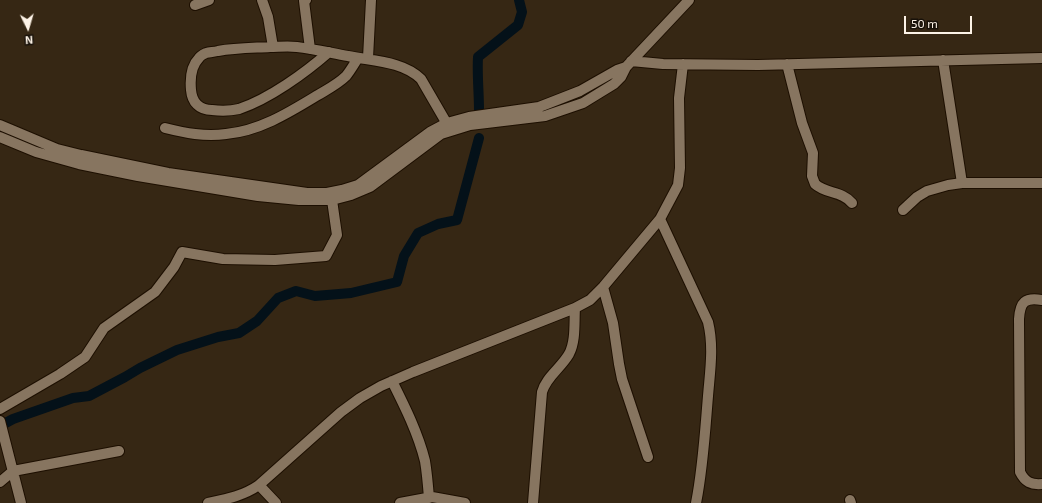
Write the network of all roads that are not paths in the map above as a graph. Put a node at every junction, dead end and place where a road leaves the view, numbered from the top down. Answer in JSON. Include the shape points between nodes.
{"nodes":[{"id":1,"x":209,"y":0,"type":"edge"},
{"id":2,"x":262,"y":0,"type":"edge"},
{"id":3,"x":306,"y":0,"type":"edge"},
{"id":4,"x":371,"y":0,"type":"edge"},
{"id":5,"x":690,"y":0,"type":"edge"},
{"id":6,"x":195,"y":5,"type":"dead end"},
{"id":7,"x":273,"y":47,"type":"junction"},
{"id":8,"x":310,"y":49,"type":"junction"},
{"id":9,"x":328,"y":52,"type":"junction"},
{"id":10,"x":363,"y":58,"type":"junction"},
{"id":11,"x":1042,"y":58,"type":"edge"},
{"id":12,"x":943,"y":60,"type":"junction"},
{"id":13,"x":628,"y":64,"type":"junction"},
{"id":14,"x":683,"y":64,"type":"junction"},
{"id":15,"x":787,"y":64,"type":"junction"},
{"id":16,"x":0,"y":125,"type":"edge"},
{"id":17,"x":449,"y":127,"type":"junction"},
{"id":18,"x":165,"y":128,"type":"dead end"},
{"id":19,"x":0,"y":137,"type":"edge"},
{"id":20,"x":962,"y":183,"type":"junction"},
{"id":21,"x":1042,"y":183,"type":"edge"},
{"id":22,"x":332,"y":200,"type":"junction"},
{"id":23,"x":852,"y":203,"type":"dead end"},
{"id":24,"x":903,"y":210,"type":"dead end"},
{"id":25,"x":660,"y":219,"type":"junction"},
{"id":26,"x":603,"y":287,"type":"junction"},
{"id":27,"x":1042,"y":300,"type":"edge"},
{"id":28,"x":576,"y":308,"type":"junction"},
{"id":29,"x":392,"y":381,"type":"junction"},
{"id":30,"x":0,"y":409,"type":"edge"},
{"id":31,"x":0,"y":421,"type":"edge"},
{"id":32,"x":119,"y":451,"type":"dead end"},
{"id":33,"x":648,"y":458,"type":"dead end"},
{"id":34,"x":13,"y":471,"type":"junction"},
{"id":35,"x":0,"y":482,"type":"edge"},
{"id":36,"x":1042,"y":484,"type":"edge"},
{"id":37,"x":259,"y":485,"type":"junction"},
{"id":38,"x":429,"y":498,"type":"junction"},
{"id":39,"x":21,"y":503,"type":"edge"},
{"id":40,"x":208,"y":503,"type":"edge"},
{"id":41,"x":276,"y":503,"type":"edge"},
{"id":42,"x":400,"y":503,"type":"edge"},
{"id":43,"x":466,"y":503,"type":"edge"},
{"id":44,"x":533,"y":503,"type":"edge"},
{"id":45,"x":696,"y":503,"type":"edge"}],
"edges":[{"from":1,"to":6,"type":"street"},
{"from":2,"to":7,"type":"street"},
{"from":3,"to":8,"type":"street","via":[[304,1]]},
{"from":4,"to":10,"type":"street"},
{"from":5,"to":13,"type":"street"},
{"from":7,"to":8,"type":"street","via":[[296,46]]},
{"from":7,"to":9,"type":"street","via":[[234,48],[206,53],[199,58],[191,73],[192,99],[195,104],[208,110],[238,109],[288,83],[316,64]]},
{"from":8,"to":9,"type":"street"},
{"from":9,"to":10,"type":"street"},
{"from":10,"to":17,"type":"street","via":[[405,68],[416,74]]},
{"from":10,"to":18,"type":"street","via":[[338,83],[285,115],[250,129],[210,136]]},
{"from":11,"to":12,"type":"street"},
{"from":12,"to":15,"type":"street"},
{"from":12,"to":20,"type":"street"},
{"from":13,"to":14,"type":"street"},
{"from":13,"to":17,"type":"street","via":[[580,91],[539,107],[469,117]]},
{"from":14,"to":15,"type":"street"},
{"from":14,"to":25,"type":"street","via":[[679,98],[678,184]]},
{"from":15,"to":23,"type":"street","via":[[802,124],[813,154],[812,176],[815,184],[824,190],[846,196]]},
{"from":16,"to":17,"type":"street","via":[[81,155],[168,173],[307,193],[327,193],[358,185],[430,132]]},
{"from":17,"to":22,"type":"street","via":[[370,187],[356,194]]},
{"from":19,"to":22,"type":"street","via":[[36,152],[138,176],[258,196]]},
{"from":20,"to":21,"type":"street"},
{"from":20,"to":24,"type":"street","via":[[927,191]]},
{"from":22,"to":30,"type":"street","via":[[337,235],[326,256],[275,260],[223,259],[182,252],[155,292],[104,328],[85,357]]},
{"from":25,"to":26,"type":"street"},
{"from":25,"to":45,"type":"street","via":[[708,322],[711,337],[704,458]]},
{"from":26,"to":28,"type":"street","via":[[590,300]]},
{"from":26,"to":33,"type":"street","via":[[613,323],[622,379]]},
{"from":27,"to":36,"type":"street","via":[[1028,300],[1023,303],[1019,326],[1020,472],[1028,483]]},
{"from":28,"to":29,"type":"street"},
{"from":28,"to":44,"type":"street","via":[[570,352],[546,381],[542,392]]},
{"from":29,"to":37,"type":"street","via":[[360,398],[341,412]]},
{"from":29,"to":38,"type":"street","via":[[410,416],[421,449]]},
{"from":31,"to":34,"type":"street"},
{"from":32,"to":34,"type":"street"},
{"from":34,"to":35,"type":"street"},
{"from":34,"to":39,"type":"street"},
{"from":37,"to":40,"type":"street","via":[[239,496]]},
{"from":37,"to":41,"type":"street"},
{"from":38,"to":42,"type":"street"},
{"from":38,"to":43,"type":"street"}]}
